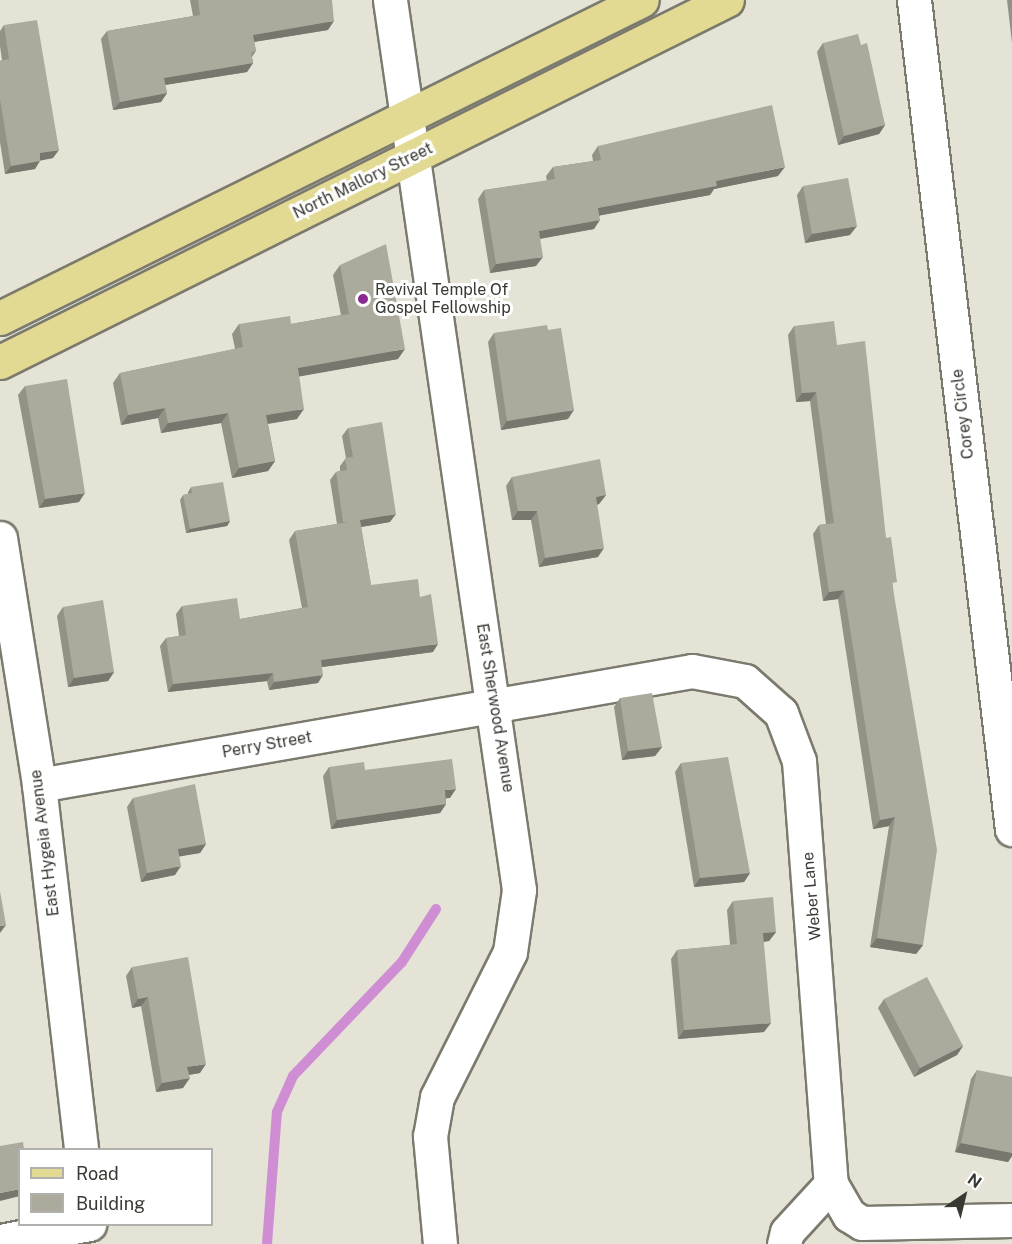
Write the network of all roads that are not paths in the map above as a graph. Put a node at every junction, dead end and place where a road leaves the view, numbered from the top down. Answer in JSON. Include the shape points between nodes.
{"nodes":[{"id":1,"x":390,"y":0,"type":"edge"},
{"id":2,"x":642,"y":0,"type":"edge"},
{"id":3,"x":727,"y":0,"type":"edge"},
{"id":4,"x":914,"y":0,"type":"edge"},
{"id":5,"x":410,"y":114,"type":"junction"},
{"id":6,"x":414,"y":156,"type":"junction"},
{"id":7,"x":0,"y":318,"type":"edge"},
{"id":8,"x":0,"y":362,"type":"edge"},
{"id":9,"x":0,"y":538,"type":"edge"},
{"id":10,"x":494,"y":706,"type":"junction"},
{"id":11,"x":39,"y":785,"type":"junction"},
{"id":12,"x":1012,"y":829,"type":"edge"},
{"id":13,"x":81,"y":1148,"type":"edge"},
{"id":14,"x":831,"y":1184,"type":"junction"},
{"id":15,"x":1012,"y":1220,"type":"edge"},
{"id":16,"x":83,"y":1226,"type":"edge"},
{"id":17,"x":856,"y":1233,"type":"edge"},
{"id":18,"x":0,"y":1241,"type":"edge"},
{"id":19,"x":440,"y":1244,"type":"edge"},
{"id":20,"x":784,"y":1244,"type":"edge"}],
"edges":[{"from":1,"to":5,"type":"street","name":"East Sherwood Avenue"},
{"from":2,"to":5,"type":"main road"},
{"from":3,"to":6,"type":"main road","name":"North Mallory Street"},
{"from":4,"to":12,"type":"street","name":"Corey Circle"},
{"from":5,"to":6,"type":"street","name":"East Sherwood Avenue"},
{"from":5,"to":7,"type":"main road"},
{"from":6,"to":8,"type":"main road","name":"North Mallory Street"},
{"from":6,"to":10,"type":"street","name":"East Sherwood Avenue"},
{"from":9,"to":11,"type":"street","name":"East Hygeia Avenue"},
{"from":10,"to":11,"type":"street","name":"Perry Street"},
{"from":10,"to":14,"type":"street","name":"Weber Lane","via":[[692,671],[745,681],[781,713],[799,761]]},
{"from":10,"to":19,"type":"street","name":"East Sherwood Avenue","via":[[517,848],[515,931],[500,978],[453,1057],[437,1097],[430,1136]]},
{"from":11,"to":13,"type":"street","name":"East Hygeia Avenue"},
{"from":14,"to":17,"type":"street","name":"Weber Lane"},
{"from":14,"to":20,"type":"street","via":[[788,1232]]},
{"from":15,"to":17,"type":"street","name":"Weber Lane"},
{"from":16,"to":18,"type":"street"}]}
